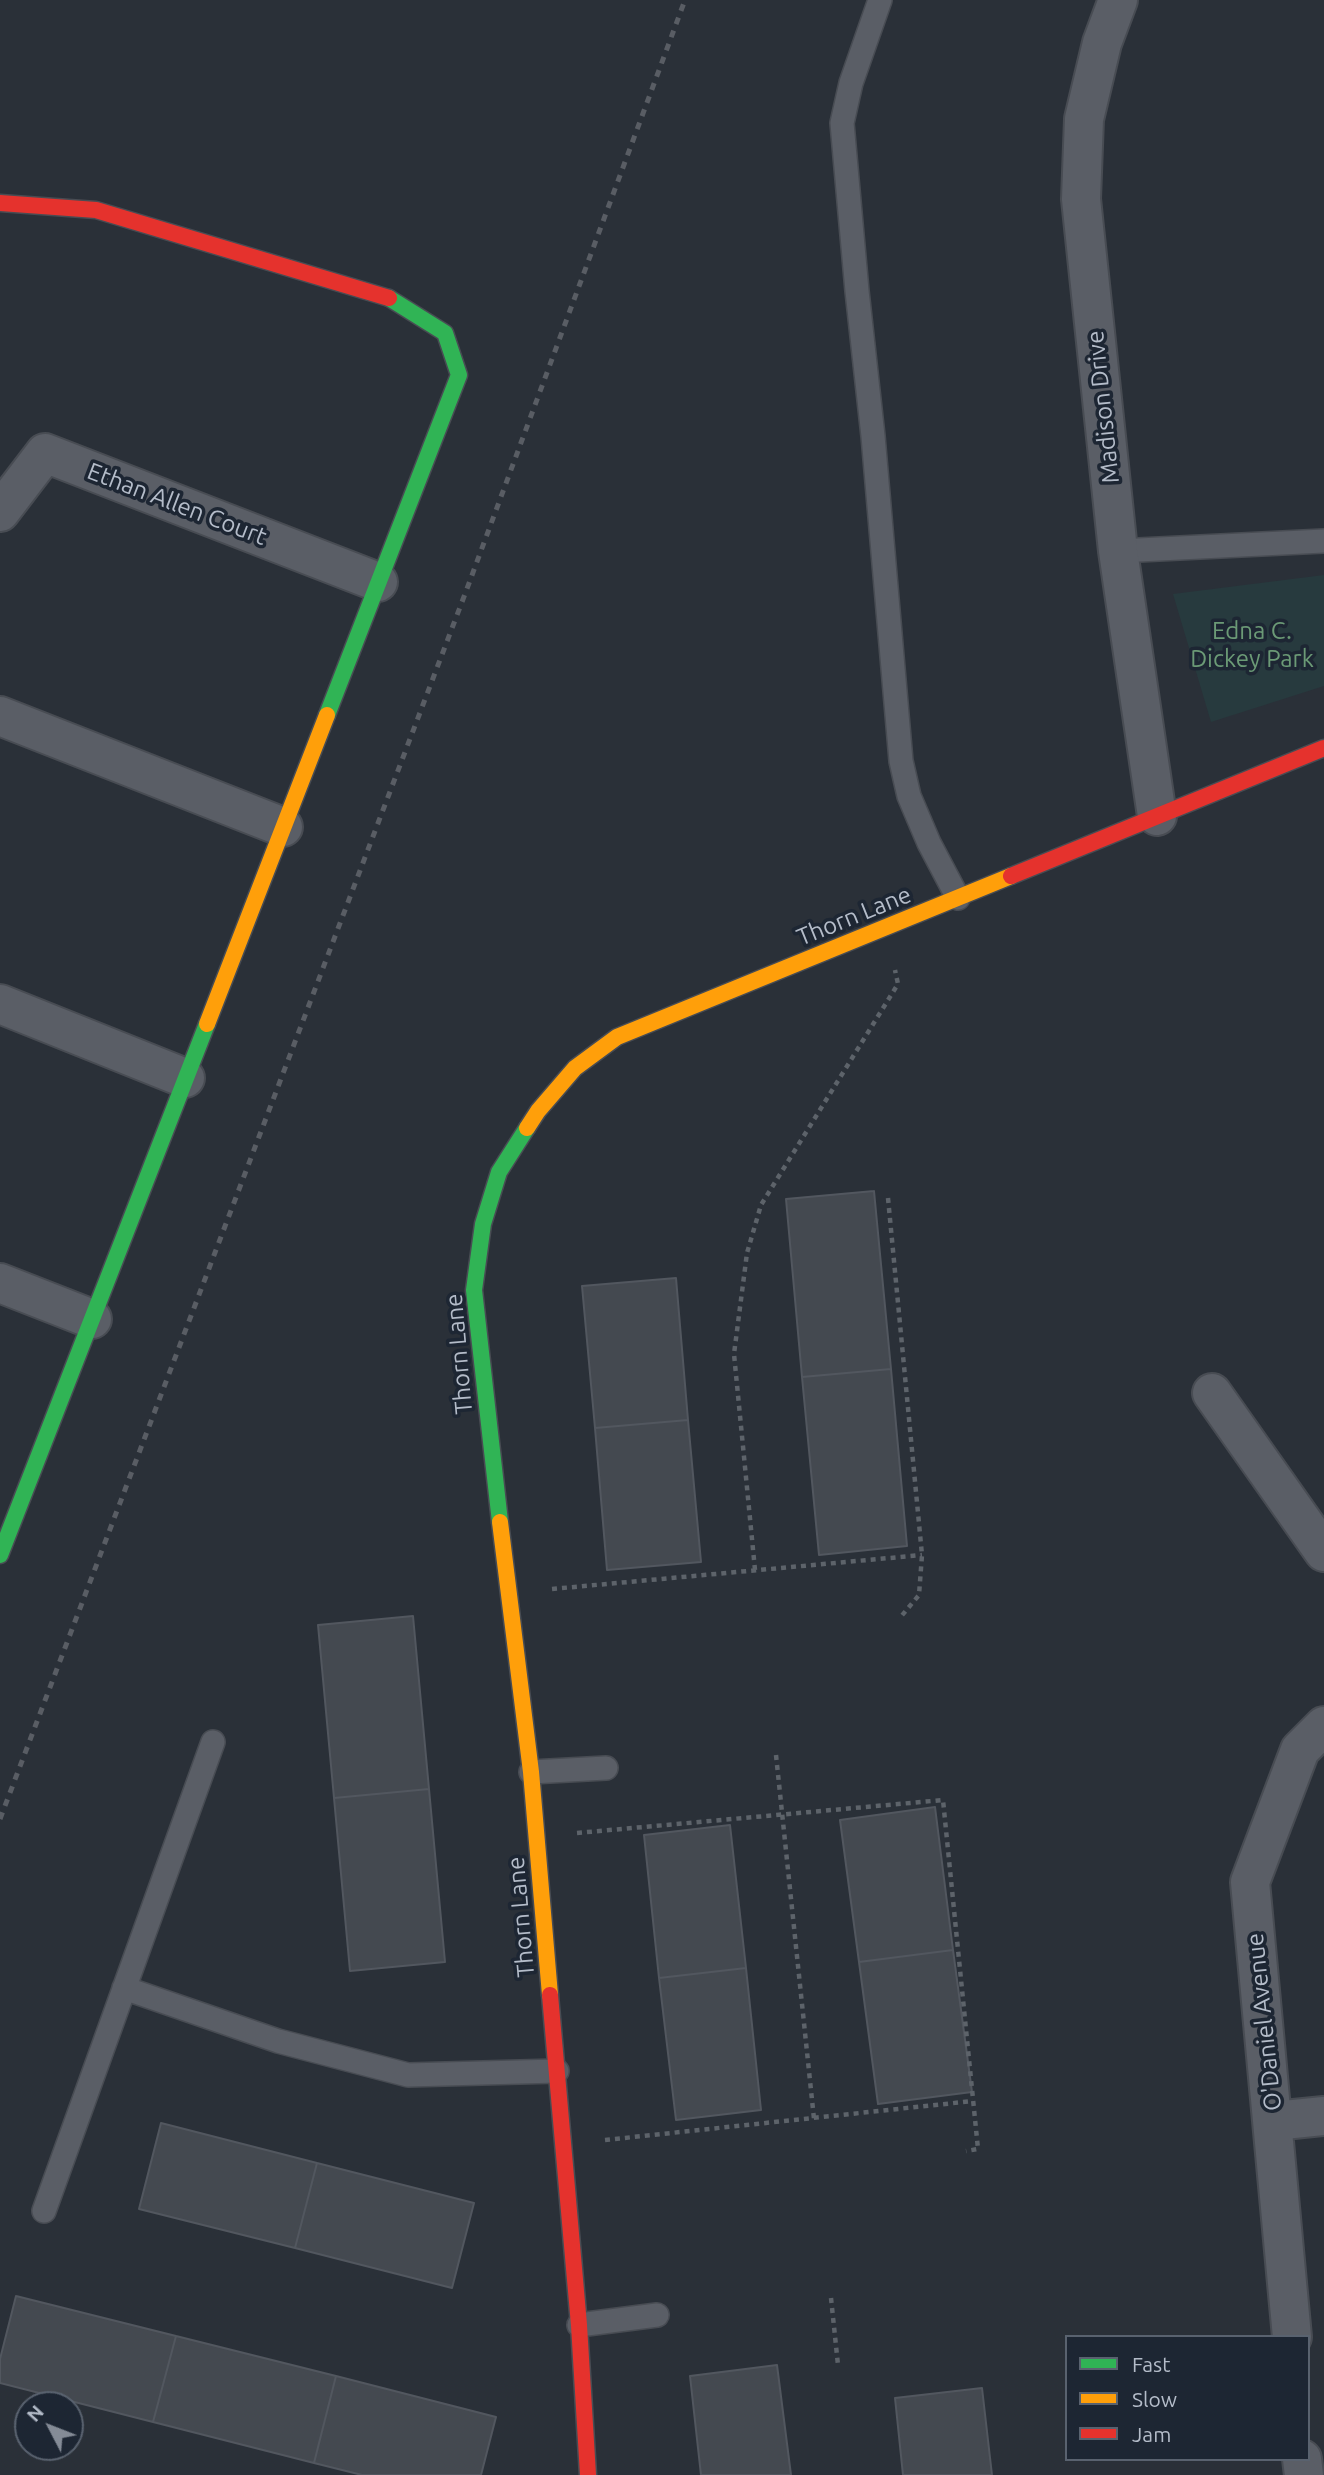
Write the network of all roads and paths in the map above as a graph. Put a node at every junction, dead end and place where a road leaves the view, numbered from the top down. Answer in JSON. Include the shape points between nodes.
{"nodes":[{"id":1,"x":880,"y":0,"type":"edge"},
{"id":2,"x":1118,"y":0,"type":"edge"},
{"id":3,"x":0,"y":203,"type":"edge"},
{"id":4,"x":0,"y":512,"type":"edge"},
{"id":5,"x":1324,"y":541,"type":"edge"},
{"id":6,"x":1118,"y":551,"type":"junction"},
{"id":7,"x":378,"y":582,"type":"junction"},
{"id":8,"x":0,"y":716,"type":"edge"},
{"id":9,"x":1324,"y":748,"type":"edge"},
{"id":10,"x":1157,"y":816,"type":"junction"},
{"id":11,"x":283,"y":827,"type":"junction"},
{"id":12,"x":958,"y":898,"type":"junction"},
{"id":13,"x":895,"y":970,"type":"dead end"},
{"id":14,"x":0,"y":1004,"type":"edge"},
{"id":15,"x":185,"y":1078,"type":"junction"},
{"id":16,"x":888,"y":1198,"type":"dead end"},
{"id":17,"x":0,"y":1283,"type":"edge"},
{"id":18,"x":92,"y":1319,"type":"junction"},
{"id":19,"x":1212,"y":1393,"type":"dead end"},
{"id":20,"x":1324,"y":1552,"type":"edge"},
{"id":21,"x":0,"y":1555,"type":"edge"},
{"id":22,"x":922,"y":1555,"type":"junction"},
{"id":23,"x":755,"y":1570,"type":"junction"},
{"id":24,"x":551,"y":1589,"type":"dead end"},
{"id":25,"x":899,"y":1619,"type":"dead end"},
{"id":26,"x":1324,"y":1726,"type":"edge"},
{"id":27,"x":213,"y":1742,"type":"dead end"},
{"id":28,"x":776,"y":1755,"type":"dead end"},
{"id":29,"x":606,"y":1768,"type":"dead end"},
{"id":30,"x":531,"y":1772,"type":"junction"},
{"id":31,"x":782,"y":1814,"type":"junction"},
{"id":32,"x":577,"y":1833,"type":"dead end"},
{"id":33,"x":124,"y":1989,"type":"junction"},
{"id":34,"x":556,"y":2071,"type":"junction"},
{"id":35,"x":973,"y":2101,"type":"junction"},
{"id":36,"x":1324,"y":2116,"type":"edge"},
{"id":37,"x":814,"y":2119,"type":"junction"},
{"id":38,"x":1274,"y":2121,"type":"junction"},
{"id":39,"x":605,"y":2140,"type":"dead end"},
{"id":40,"x":966,"y":2151,"type":"dead end"},
{"id":41,"x":44,"y":2211,"type":"dead end"},
{"id":42,"x":831,"y":2298,"type":"dead end"},
{"id":43,"x":657,"y":2315,"type":"dead end"},
{"id":44,"x":579,"y":2325,"type":"junction"},
{"id":45,"x":1292,"y":2335,"type":"edge"},
{"id":46,"x":838,"y":2365,"type":"dead end"},
{"id":47,"x":588,"y":2475,"type":"edge"}],
"edges":[{"from":1,"to":12,"type":"lane","via":[[842,123],[901,761],[909,796]]},
{"from":2,"to":6,"type":"street","name":"Madison Drive","via":[[1102,43],[1084,119],[1081,199]]},
{"from":3,"to":7,"type":"street","via":[[96,210],[393,299],[445,333],[459,375]]},
{"from":4,"to":7,"type":"street","name":"Ethan Allen Court","via":[[45,453]]},
{"from":5,"to":6,"type":"lane"},
{"from":6,"to":10,"type":"street","name":"Madison Drive"},
{"from":7,"to":11,"type":"street"},
{"from":8,"to":11,"type":"street"},
{"from":9,"to":10,"type":"street","name":"Thorn Lane"},
{"from":10,"to":12,"type":"street","name":"Thorn Lane"},
{"from":11,"to":15,"type":"street"},
{"from":12,"to":30,"type":"street","name":"Thorn Lane","via":[[617,1037],[575,1068],[538,1111],[499,1172],[483,1224],[474,1290]]},
{"from":13,"to":23,"type":"path","via":[[898,984],[761,1205],[747,1253],[734,1354]]},
{"from":14,"to":15,"type":"street"},
{"from":15,"to":18,"type":"street"},
{"from":16,"to":22,"type":"path"},
{"from":17,"to":18,"type":"street"},
{"from":18,"to":21,"type":"street"},
{"from":19,"to":20,"type":"street"},
{"from":22,"to":23,"type":"path"},
{"from":22,"to":25,"type":"path","via":[[919,1595]]},
{"from":23,"to":24,"type":"path"},
{"from":26,"to":38,"type":"street","name":"O'Daniel Avenue","via":[[1300,1750],[1250,1882]]},
{"from":27,"to":33,"type":"lane"},
{"from":28,"to":31,"type":"path"},
{"from":29,"to":30,"type":"lane"},
{"from":30,"to":34,"type":"street","name":"Thorn Lane"},
{"from":31,"to":32,"type":"path"},
{"from":31,"to":35,"type":"path","via":[[943,1800]]},
{"from":31,"to":37,"type":"path"},
{"from":33,"to":34,"type":"lane","via":[[278,2041],[408,2075]]},
{"from":33,"to":41,"type":"lane"},
{"from":34,"to":44,"type":"street","name":"Thorn Lane"},
{"from":35,"to":37,"type":"path"},
{"from":35,"to":40,"type":"path","via":[[978,2149]]},
{"from":36,"to":38,"type":"street"},
{"from":37,"to":39,"type":"path"},
{"from":38,"to":45,"type":"street","name":"O'Daniel Avenue"},
{"from":42,"to":46,"type":"path"},
{"from":43,"to":44,"type":"lane"},
{"from":44,"to":47,"type":"street","name":"Thorn Lane"}]}
